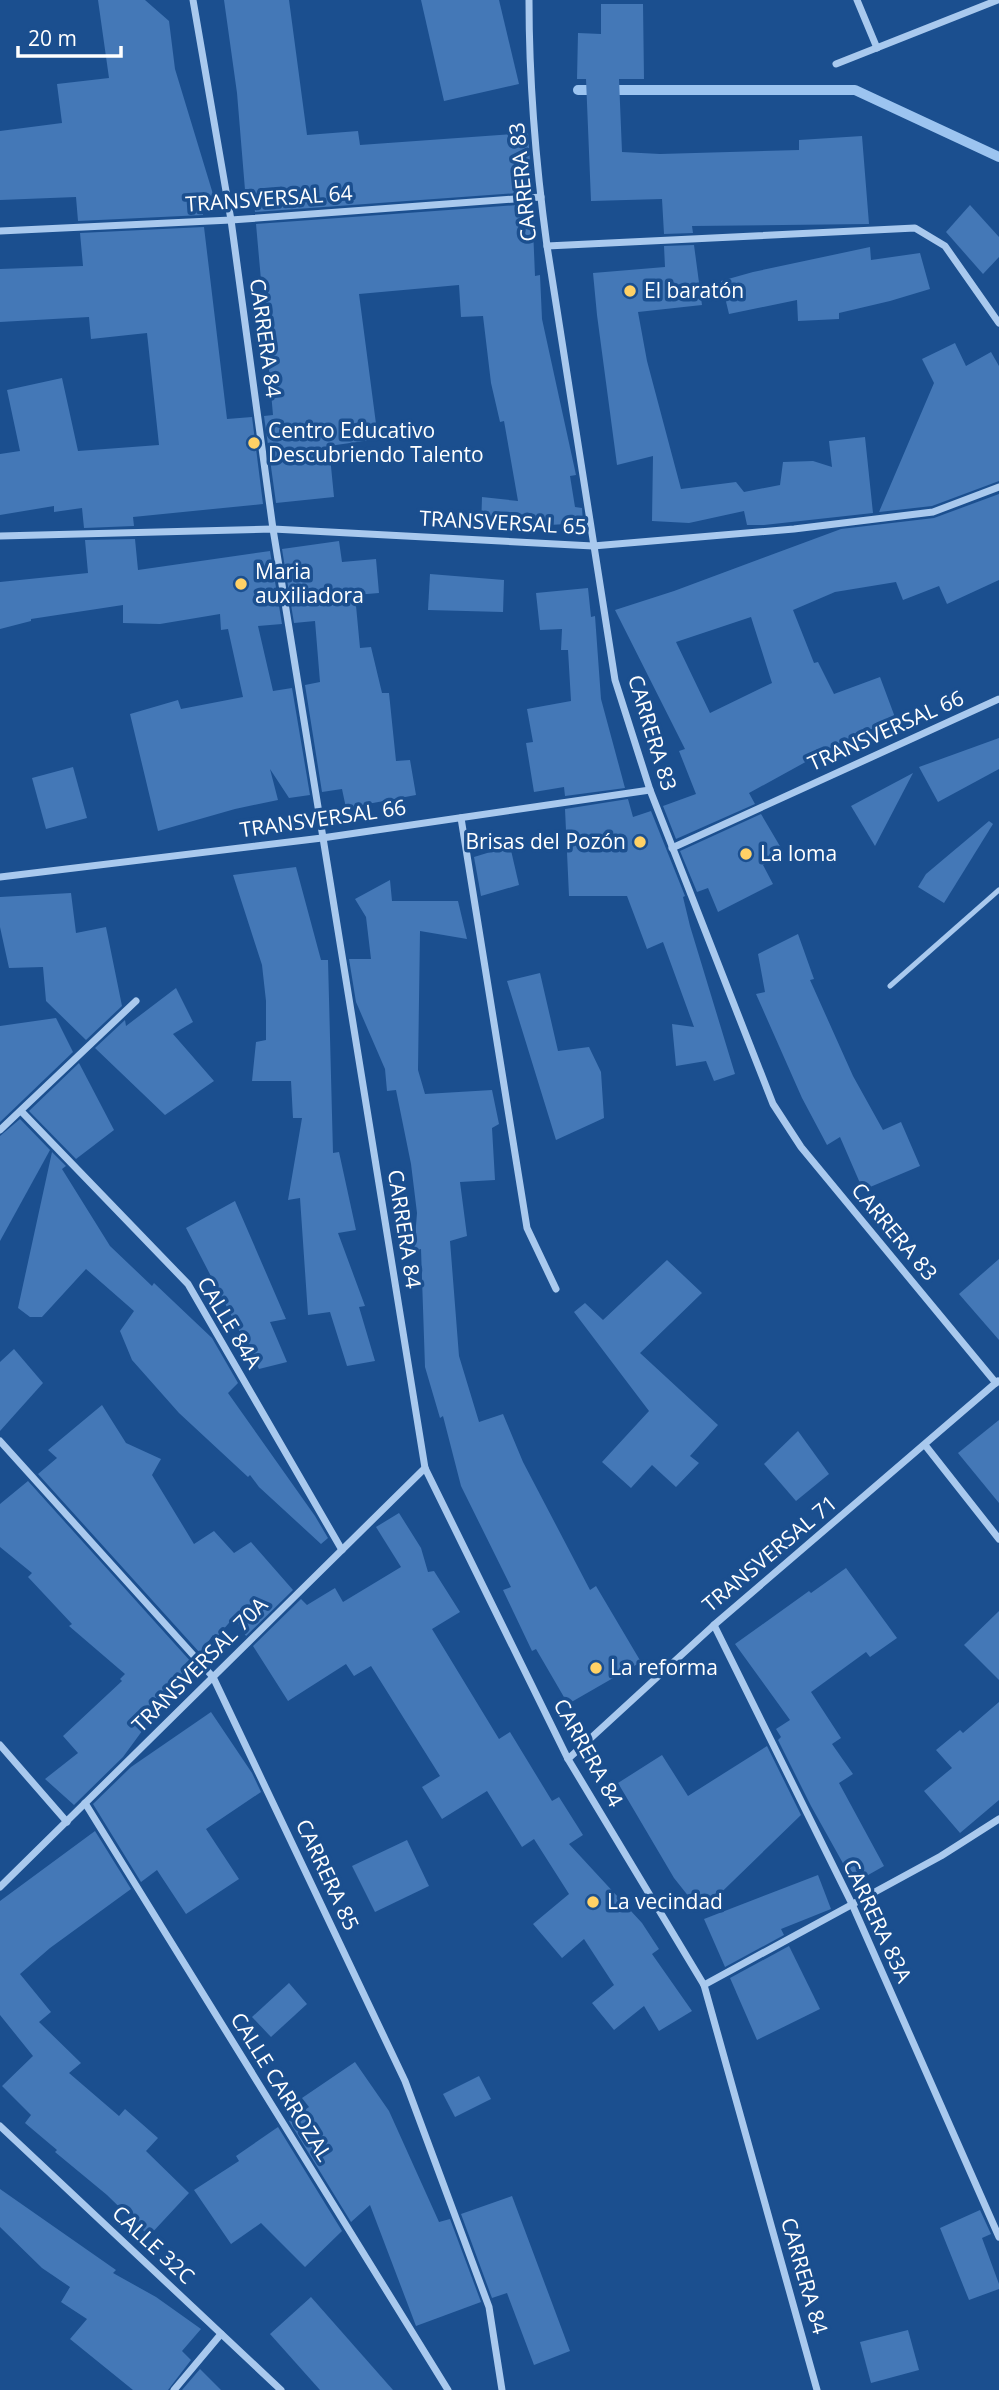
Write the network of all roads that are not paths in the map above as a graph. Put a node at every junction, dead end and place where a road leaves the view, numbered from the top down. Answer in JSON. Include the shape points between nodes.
{"nodes":[{"id":1,"x":192,"y":0,"type":"edge"},
{"id":2,"x":529,"y":0,"type":"edge"},
{"id":3,"x":857,"y":0,"type":"edge"},
{"id":4,"x":998,"y":0,"type":"edge"},
{"id":5,"x":877,"y":48,"type":"junction"},
{"id":6,"x":836,"y":64,"type":"dead end"},
{"id":7,"x":541,"y":197,"type":"junction"},
{"id":8,"x":231,"y":220,"type":"junction"},
{"id":9,"x":0,"y":231,"type":"edge"},
{"id":10,"x":547,"y":246,"type":"junction"},
{"id":11,"x":999,"y":323,"type":"edge"},
{"id":12,"x":999,"y":487,"type":"edge"},
{"id":13,"x":273,"y":529,"type":"junction"},
{"id":14,"x":0,"y":536,"type":"edge"},
{"id":15,"x":593,"y":546,"type":"junction"},
{"id":16,"x":999,"y":699,"type":"edge"},
{"id":17,"x":650,"y":790,"type":"junction"},
{"id":18,"x":461,"y":818,"type":"junction"},
{"id":19,"x":322,"y":838,"type":"junction"},
{"id":20,"x":672,"y":848,"type":"junction"},
{"id":21,"x":0,"y":877,"type":"edge"},
{"id":22,"x":999,"y":890,"type":"edge"},
{"id":23,"x":890,"y":986,"type":"dead end"},
{"id":24,"x":136,"y":1001,"type":"dead end"},
{"id":25,"x":21,"y":1111,"type":"junction"},
{"id":26,"x":0,"y":1130,"type":"edge"},
{"id":27,"x":556,"y":1289,"type":"dead end"},
{"id":28,"x":998,"y":1382,"type":"edge"},
{"id":29,"x":0,"y":1441,"type":"edge"},
{"id":30,"x":925,"y":1445,"type":"junction"},
{"id":31,"x":425,"y":1468,"type":"junction"},
{"id":32,"x":999,"y":1539,"type":"edge"},
{"id":33,"x":342,"y":1550,"type":"junction"},
{"id":34,"x":714,"y":1625,"type":"junction"},
{"id":35,"x":214,"y":1677,"type":"junction"},
{"id":36,"x":0,"y":1745,"type":"edge"},
{"id":37,"x":568,"y":1759,"type":"junction"},
{"id":38,"x":85,"y":1803,"type":"junction"},
{"id":39,"x":999,"y":1819,"type":"edge"},
{"id":40,"x":67,"y":1822,"type":"junction"},
{"id":41,"x":0,"y":1887,"type":"edge"},
{"id":42,"x":852,"y":1904,"type":"junction"},
{"id":43,"x":704,"y":1984,"type":"junction"},
{"id":44,"x":0,"y":2126,"type":"edge"},
{"id":45,"x":999,"y":2237,"type":"edge"},
{"id":46,"x":221,"y":2333,"type":"junction"},
{"id":47,"x":174,"y":2390,"type":"edge"},
{"id":48,"x":281,"y":2390,"type":"edge"},
{"id":49,"x":448,"y":2390,"type":"edge"},
{"id":50,"x":502,"y":2390,"type":"edge"},
{"id":51,"x":817,"y":2390,"type":"edge"}],
"edges":[{"from":1,"to":8,"type":"street","name":"CARRERA 84"},
{"from":2,"to":7,"type":"street","name":"CARRERA 83"},
{"from":3,"to":5,"type":"street"},
{"from":4,"to":5,"type":"street"},
{"from":5,"to":6,"type":"street"},
{"from":7,"to":8,"type":"street","name":"TRANSVERSAL 64"},
{"from":7,"to":10,"type":"street","name":"CARRERA 83"},
{"from":8,"to":9,"type":"street","name":"TRANSVERSAL 64"},
{"from":8,"to":13,"type":"street","name":"CARRERA 84"},
{"from":10,"to":11,"type":"street","via":[[915,228],[945,246]]},
{"from":10,"to":15,"type":"street","name":"CARRERA 83"},
{"from":12,"to":15,"type":"street","name":"TRANSVERSAL 65","via":[[933,512]]},
{"from":13,"to":14,"type":"street","name":"TRANSVERSAL 65"},
{"from":13,"to":15,"type":"street","name":"TRANSVERSAL 65"},
{"from":13,"to":19,"type":"street","name":"CARRERA 84"},
{"from":15,"to":17,"type":"street","name":"CARRERA 83","via":[[615,680]]},
{"from":16,"to":20,"type":"street","name":"TRANSVERSAL 66"},
{"from":17,"to":18,"type":"street","name":"TRANSVERSAL 66"},
{"from":17,"to":20,"type":"street","name":"CARRERA 83"},
{"from":18,"to":19,"type":"street","name":"TRANSVERSAL 66"},
{"from":18,"to":27,"type":"street","via":[[527,1228]]},
{"from":19,"to":21,"type":"street","name":"TRANSVERSAL 66"},
{"from":19,"to":31,"type":"street","name":"CARRERA 84"},
{"from":20,"to":28,"type":"street","name":"CARRERA 83","via":[[773,1104],[801,1147]]},
{"from":22,"to":23,"type":"lane"},
{"from":24,"to":25,"type":"street"},
{"from":25,"to":26,"type":"street"},
{"from":25,"to":33,"type":"street","name":"CALLE 84A","via":[[188,1284]]},
{"from":28,"to":30,"type":"street","name":"TRANSVERSAL 71"},
{"from":29,"to":35,"type":"street","name":"CARRERA 85"},
{"from":30,"to":32,"type":"street"},
{"from":30,"to":34,"type":"street","name":"TRANSVERSAL 71"},
{"from":31,"to":33,"type":"street","name":"TRANSVERSAL 70A"},
{"from":31,"to":37,"type":"street","name":"CARRERA 84"},
{"from":33,"to":35,"type":"street","name":"TRANSVERSAL 70A"},
{"from":34,"to":37,"type":"street","name":"TRANSVERSAL 71"},
{"from":34,"to":42,"type":"street","name":"CARRERA 83A"},
{"from":35,"to":38,"type":"street","name":"TRANSVERSAL 70A"},
{"from":35,"to":50,"type":"street","name":"CARRERA 85","via":[[405,2081],[489,2307]]},
{"from":36,"to":40,"type":"street"},
{"from":37,"to":43,"type":"street","name":"CARRERA 84"},
{"from":38,"to":40,"type":"street","name":"TRANSVERSAL 70A"},
{"from":38,"to":49,"type":"street","name":"CALLE CARROZAL"},
{"from":39,"to":42,"type":"street"},
{"from":40,"to":41,"type":"street","name":"TRANSVERSAL 70A"},
{"from":42,"to":43,"type":"street"},
{"from":42,"to":45,"type":"street","name":"CARRERA 83A"},
{"from":43,"to":51,"type":"street","name":"CARRERA 84"},
{"from":44,"to":46,"type":"street","name":"CALLE 32C"},
{"from":46,"to":47,"type":"street"},
{"from":46,"to":48,"type":"street","name":"CALLE 32C"}]}
